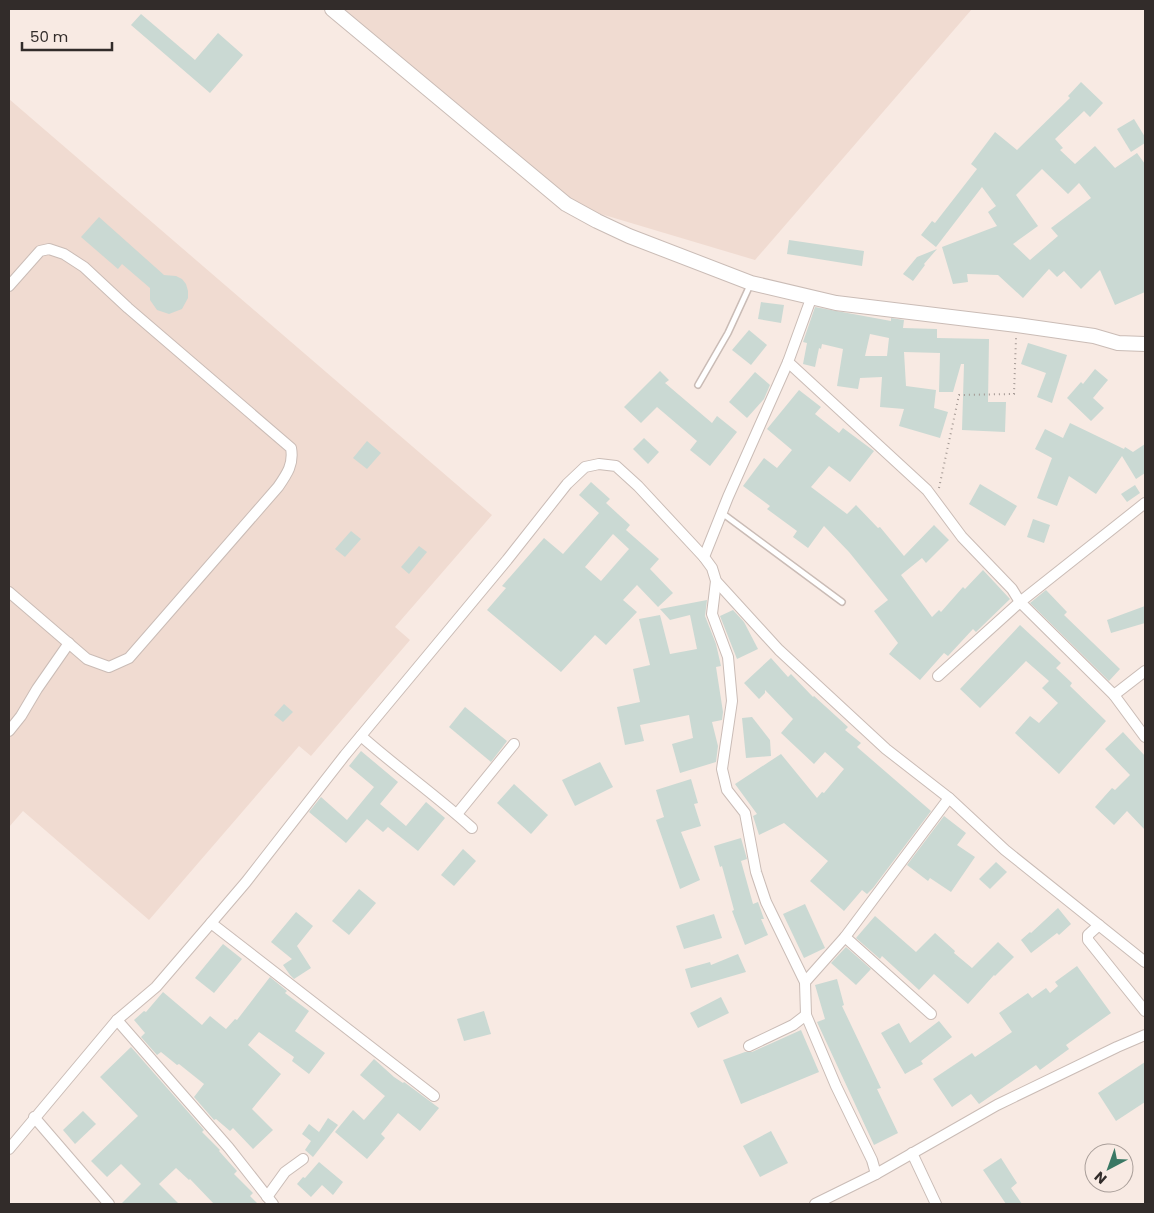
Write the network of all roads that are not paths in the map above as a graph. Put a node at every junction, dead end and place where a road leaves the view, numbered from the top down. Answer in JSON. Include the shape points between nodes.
{"nodes":[{"id":1,"x":332,"y":9,"type":"edge"},
{"id":2,"x":751,"y":283,"type":"junction"},
{"id":3,"x":9,"y":286,"type":"edge"},
{"id":4,"x":812,"y":296,"type":"junction"},
{"id":5,"x":1145,"y":344,"type":"edge"},
{"id":6,"x":788,"y":362,"type":"junction"},
{"id":7,"x":698,"y":385,"type":"dead end"},
{"id":8,"x":1145,"y":503,"type":"edge"},
{"id":9,"x":722,"y":512,"type":"junction"},
{"id":10,"x":704,"y":557,"type":"junction"},
{"id":11,"x":716,"y":581,"type":"junction"},
{"id":12,"x":9,"y":592,"type":"edge"},
{"id":13,"x":842,"y":602,"type":"dead end"},
{"id":14,"x":1020,"y":602,"type":"junction"},
{"id":15,"x":69,"y":642,"type":"junction"},
{"id":16,"x":1145,"y":671,"type":"edge"},
{"id":17,"x":938,"y":676,"type":"dead end"},
{"id":18,"x":1114,"y":695,"type":"junction"},
{"id":19,"x":9,"y":731,"type":"edge"},
{"id":20,"x":362,"y":736,"type":"junction"},
{"id":21,"x":1145,"y":737,"type":"edge"},
{"id":22,"x":514,"y":744,"type":"dead end"},
{"id":23,"x":949,"y":798,"type":"junction"},
{"id":24,"x":456,"y":814,"type":"junction"},
{"id":25,"x":472,"y":828,"type":"dead end"},
{"id":26,"x":211,"y":923,"type":"junction"},
{"id":27,"x":1099,"y":924,"type":"junction"},
{"id":28,"x":844,"y":937,"type":"junction"},
{"id":29,"x":1145,"y":962,"type":"edge"},
{"id":30,"x":805,"y":982,"type":"junction"},
{"id":31,"x":1145,"y":1011,"type":"edge"},
{"id":32,"x":931,"y":1014,"type":"dead end"},
{"id":33,"x":806,"y":1016,"type":"junction"},
{"id":34,"x":117,"y":1020,"type":"junction"},
{"id":35,"x":1145,"y":1035,"type":"edge"},
{"id":36,"x":749,"y":1046,"type":"dead end"},
{"id":37,"x":434,"y":1096,"type":"dead end"},
{"id":38,"x":34,"y":1117,"type":"junction"},
{"id":39,"x":9,"y":1149,"type":"edge"},
{"id":40,"x":912,"y":1153,"type":"junction"},
{"id":41,"x":303,"y":1159,"type":"dead end"},
{"id":42,"x":876,"y":1174,"type":"junction"},
{"id":43,"x":270,"y":1201,"type":"edge"},
{"id":44,"x":109,"y":1204,"type":"edge"},
{"id":45,"x":815,"y":1204,"type":"edge"},
{"id":46,"x":936,"y":1204,"type":"edge"}],
"edges":[{"from":1,"to":2,"type":"street","via":[[566,204],[629,236]]},
{"from":2,"to":4,"type":"street"},
{"from":2,"to":7,"type":"lane","via":[[728,333]]},
{"from":3,"to":15,"type":"street","via":[[40,252],[49,249],[64,254],[84,266],[291,448],[290,470],[278,487],[129,658],[109,667],[87,659]]},
{"from":4,"to":5,"type":"street","via":[[836,303],[1017,325],[1094,336],[1118,343]]},
{"from":4,"to":6,"type":"street"},
{"from":6,"to":9,"type":"street"},
{"from":6,"to":14,"type":"street","via":[[927,490]]},
{"from":8,"to":14,"type":"street"},
{"from":9,"to":10,"type":"street"},
{"from":9,"to":13,"type":"lane"},
{"from":10,"to":11,"type":"street"},
{"from":10,"to":20,"type":"street","via":[[616,466],[599,464],[586,467],[567,484]]},
{"from":11,"to":23,"type":"street","via":[[786,657],[886,749]]},
{"from":11,"to":30,"type":"street","via":[[712,614],[728,658],[732,701],[722,769],[727,790],[744,813],[756,872],[766,902]]},
{"from":12,"to":15,"type":"street"},
{"from":14,"to":17,"type":"street"},
{"from":14,"to":18,"type":"street"},
{"from":15,"to":19,"type":"street"},
{"from":16,"to":18,"type":"street"},
{"from":18,"to":21,"type":"street"},
{"from":20,"to":24,"type":"street"},
{"from":20,"to":26,"type":"street"},
{"from":22,"to":24,"type":"street"},
{"from":23,"to":27,"type":"street","via":[[1005,850]]},
{"from":23,"to":28,"type":"street"},
{"from":24,"to":25,"type":"street"},
{"from":26,"to":34,"type":"street","via":[[156,987]]},
{"from":26,"to":37,"type":"street"},
{"from":27,"to":29,"type":"street"},
{"from":27,"to":31,"type":"street","via":[[1088,935],[1088,940]]},
{"from":28,"to":30,"type":"street"},
{"from":28,"to":32,"type":"street"},
{"from":30,"to":33,"type":"street"},
{"from":33,"to":36,"type":"street"},
{"from":33,"to":42,"type":"street"},
{"from":34,"to":38,"type":"street"},
{"from":34,"to":43,"type":"street","via":[[229,1148]]},
{"from":35,"to":40,"type":"street","via":[[996,1106]]},
{"from":38,"to":39,"type":"street"},
{"from":38,"to":44,"type":"street"},
{"from":40,"to":42,"type":"street"},
{"from":40,"to":46,"type":"street"},
{"from":41,"to":43,"type":"street","via":[[285,1172]]},
{"from":42,"to":45,"type":"street"}]}
